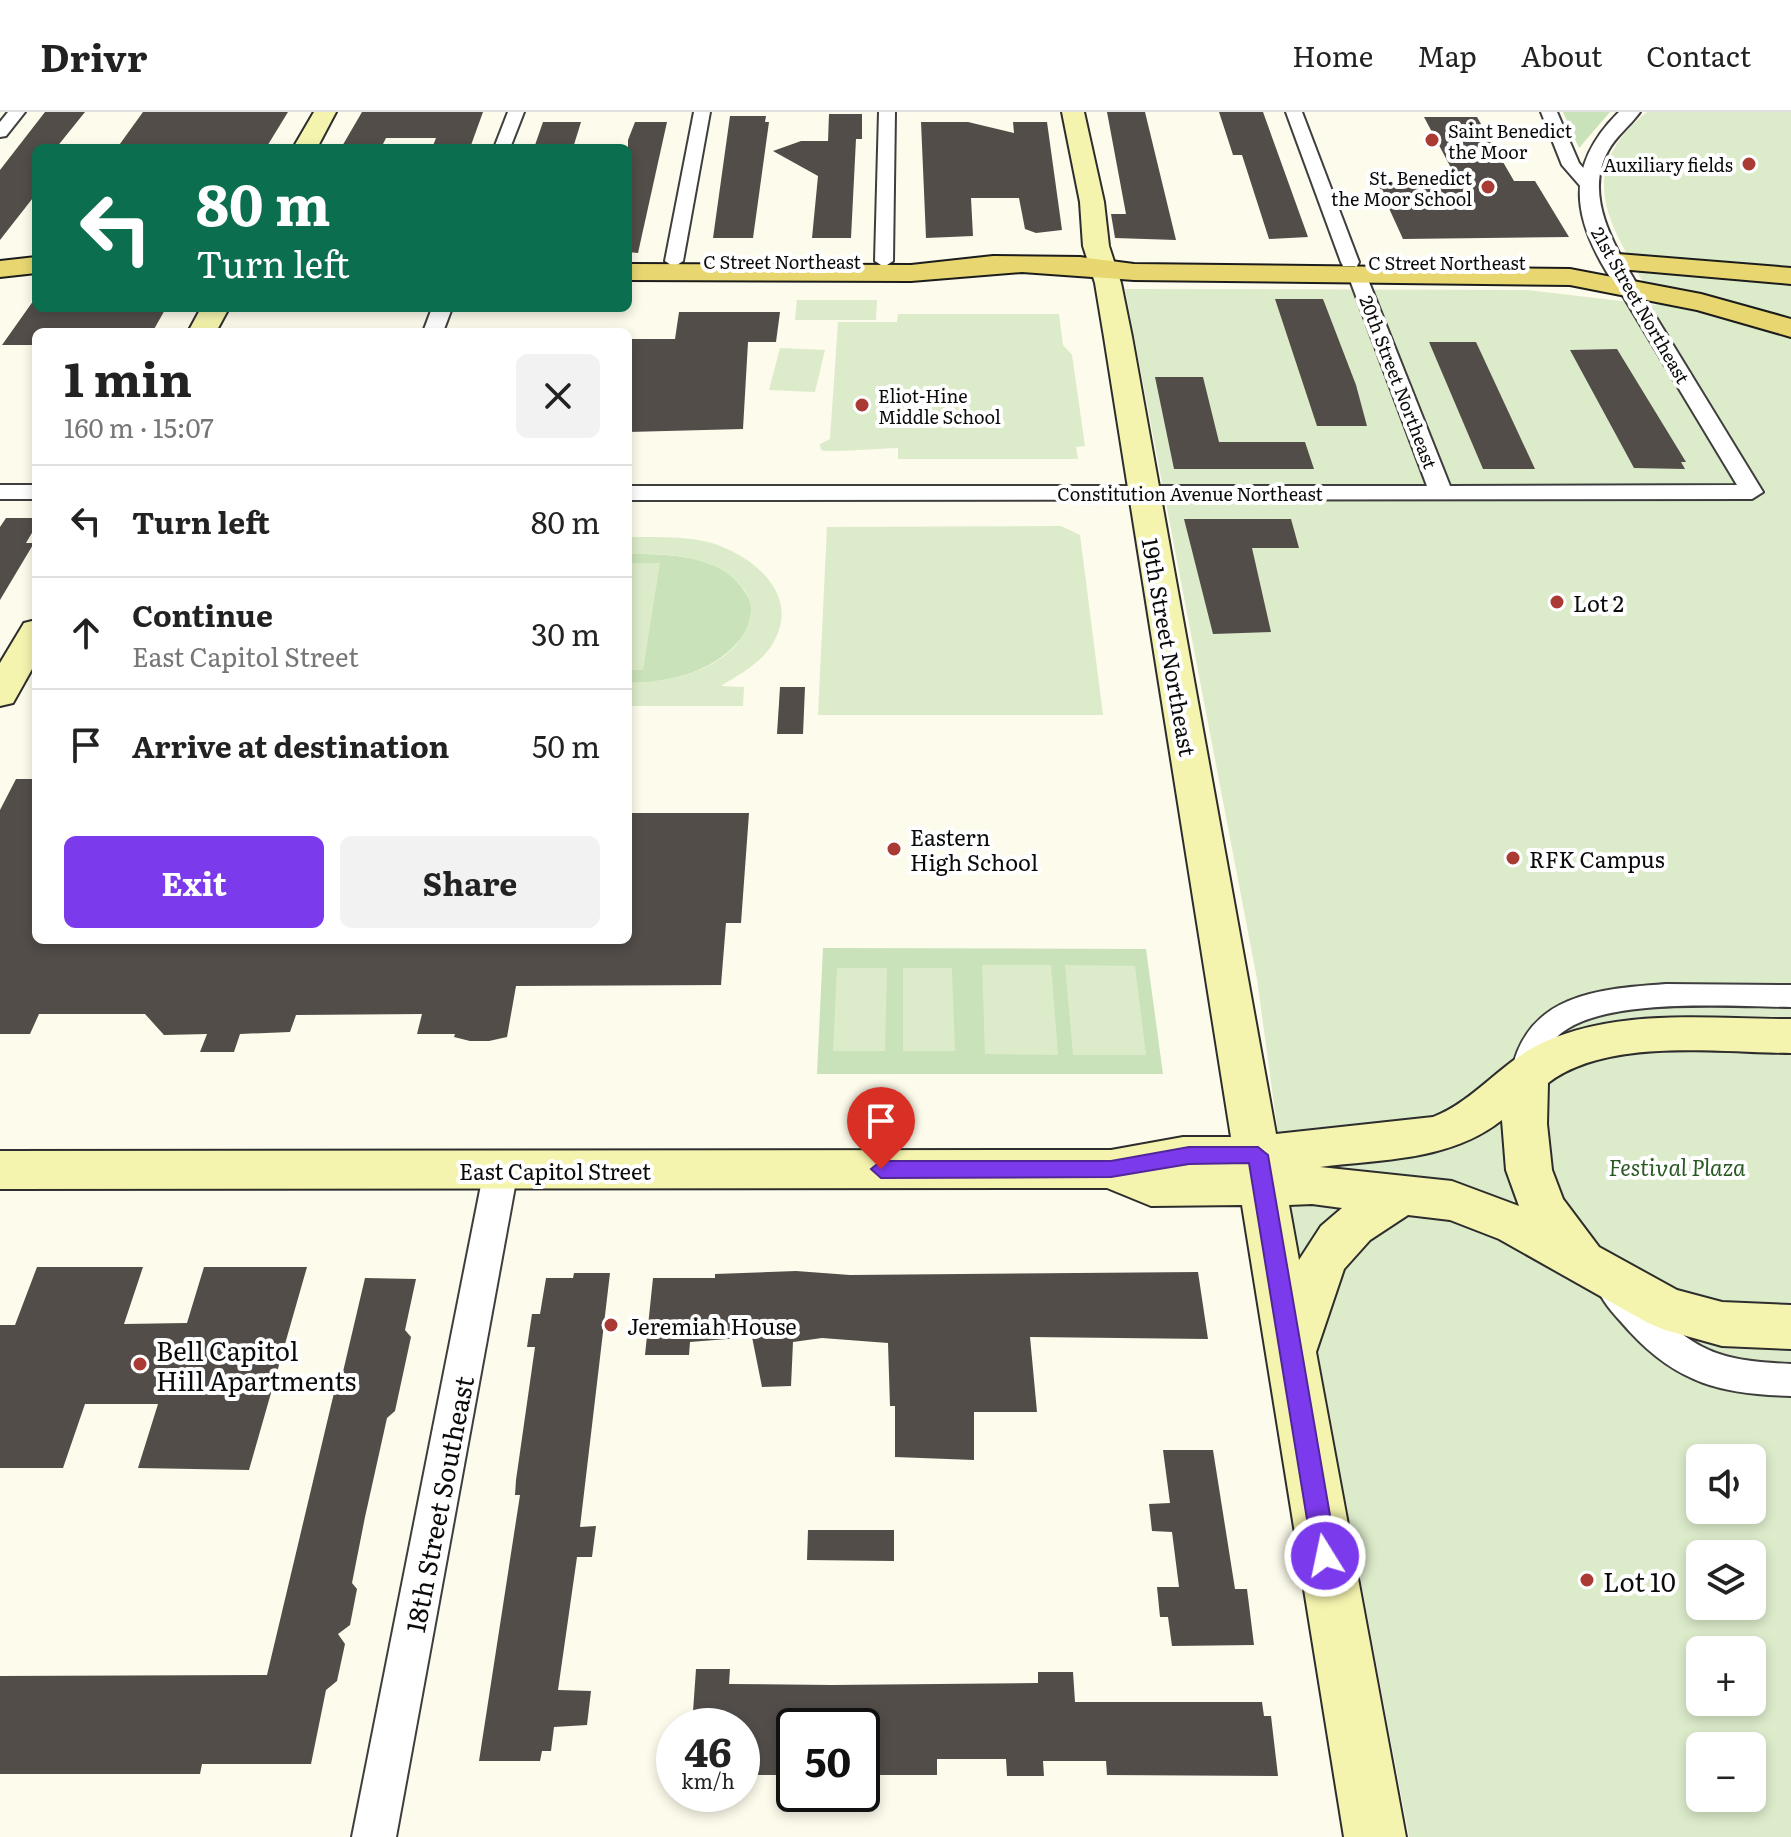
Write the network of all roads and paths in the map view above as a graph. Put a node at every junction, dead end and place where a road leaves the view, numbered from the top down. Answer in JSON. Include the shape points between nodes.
{"nodes":[{"id":1,"x":17,"y":112,"type":"edge"},
{"id":2,"x":325,"y":112,"type":"edge"},
{"id":3,"x":516,"y":112,"type":"edge"},
{"id":4,"x":702,"y":112,"type":"edge"},
{"id":5,"x":887,"y":112,"type":"edge"},
{"id":6,"x":1073,"y":112,"type":"edge"},
{"id":7,"x":1294,"y":112,"type":"edge"},
{"id":8,"x":1549,"y":112,"type":"edge"},
{"id":9,"x":1630,"y":112,"type":"edge"},
{"id":10,"x":0,"y":132,"type":"edge"},
{"id":11,"x":307,"y":144,"type":"edge"},
{"id":12,"x":504,"y":144,"type":"edge"},
{"id":13,"x":1588,"y":184,"type":"junction"},
{"id":14,"x":632,"y":261,"type":"edge"},
{"id":15,"x":674,"y":261,"type":"junction"},
{"id":16,"x":884,"y":261,"type":"junction"},
{"id":17,"x":1102,"y":266,"type":"junction"},
{"id":18,"x":0,"y":267,"type":"edge"},
{"id":19,"x":935,"y":267,"type":"junction"},
{"id":20,"x":1353,"y":267,"type":"junction"},
{"id":21,"x":32,"y":270,"type":"edge"},
{"id":22,"x":32,"y":271,"type":"edge"},
{"id":23,"x":632,"y":272,"type":"edge"},
{"id":24,"x":1620,"y":274,"type":"junction"},
{"id":25,"x":1791,"y":276,"type":"edge"},
{"id":26,"x":0,"y":279,"type":"edge"},
{"id":27,"x":1791,"y":328,"type":"edge"},
{"id":28,"x":0,"y":492,"type":"edge"},
{"id":29,"x":32,"y":492,"type":"edge"},
{"id":30,"x":1441,"y":492,"type":"junction"},
{"id":31,"x":1752,"y":492,"type":"joint"},
{"id":32,"x":632,"y":493,"type":"edge"},
{"id":33,"x":1142,"y":493,"type":"junction"},
{"id":34,"x":32,"y":637,"type":"edge"},
{"id":35,"x":0,"y":695,"type":"edge"},
{"id":36,"x":1791,"y":996,"type":"edge"},
{"id":37,"x":1791,"y":1036,"type":"edge"},
{"id":38,"x":1527,"y":1074,"type":"junction"},
{"id":39,"x":0,"y":1170,"type":"edge"},
{"id":40,"x":501,"y":1170,"type":"junction"},
{"id":41,"x":1260,"y":1170,"type":"junction"},
{"id":42,"x":1402,"y":1195,"type":"junction"},
{"id":43,"x":1602,"y":1274,"type":"junction"},
{"id":44,"x":1791,"y":1327,"type":"edge"},
{"id":45,"x":1291,"y":1356,"type":"junction"},
{"id":46,"x":1791,"y":1380,"type":"edge"},
{"id":47,"x":374,"y":1837,"type":"edge"},
{"id":48,"x":1375,"y":1837,"type":"edge"}],
"edges":[{"from":1,"to":10,"type":"street"},
{"from":2,"to":11,"type":"main road"},
{"from":3,"to":12,"type":"street"},
{"from":4,"to":15,"type":"street"},
{"from":5,"to":16,"type":"street"},
{"from":6,"to":17,"type":"main road","name":"19th Street Northeast"},
{"from":7,"to":20,"type":"street","name":"20th Street Northeast"},
{"from":8,"to":13,"type":"street","name":"21st Street Northeast","via":[[1571,165]]},
{"from":9,"to":13,"type":"street","via":[[1598,147]]},
{"from":13,"to":24,"type":"street","name":"21st Street Northeast","via":[[1597,233]]},
{"from":14,"to":15,"type":"main road","name":"C Street Northeast"},
{"from":15,"to":16,"type":"main road","name":"C Street Northeast"},
{"from":16,"to":19,"type":"main road","name":"C Street Northeast","via":[[927,261]]},
{"from":17,"to":19,"type":"main road","name":"C Street Northeast"},
{"from":17,"to":20,"type":"main road","name":"C Street Northeast","via":[[1134,272]]},
{"from":17,"to":33,"type":"main road","name":"19th Street Northeast"},
{"from":18,"to":21,"type":"main road"},
{"from":19,"to":23,"type":"main road","name":"C Street Northeast","via":[[911,273]]},
{"from":20,"to":24,"type":"main road","name":"C Street Northeast"},
{"from":20,"to":30,"type":"street","name":"20th Street Northeast"},
{"from":22,"to":26,"type":"main road"},
{"from":24,"to":25,"type":"main road","name":"C Street Northeast"},
{"from":24,"to":27,"type":"main road"},
{"from":24,"to":31,"type":"street","name":"21st Street Northeast"},
{"from":28,"to":29,"type":"street"},
{"from":30,"to":31,"type":"street","name":"Constitution Avenue Northeast"},
{"from":30,"to":33,"type":"street","name":"Constitution Avenue Northeast"},
{"from":32,"to":33,"type":"street","name":"Constitution Avenue Northeast"},
{"from":33,"to":41,"type":"main road","name":"19th Street Northeast"},
{"from":34,"to":35,"type":"main road"},
{"from":36,"to":38,"type":"street","via":[[1659,996],[1588,1008],[1564,1016],[1543,1032]]},
{"from":37,"to":38,"type":"main road","via":[[1644,1036],[1598,1042],[1560,1054]]},
{"from":38,"to":41,"type":"main road","via":[[1464,1124],[1435,1135]]},
{"from":38,"to":43,"type":"main road","via":[[1527,1169],[1559,1229]]},
{"from":39,"to":40,"type":"main road","name":"East Capitol Street"},
{"from":40,"to":41,"type":"main road","name":"East Capitol Street","via":[[1111,1169],[1151,1187]]},
{"from":40,"to":47,"type":"street","name":"18th Street Southeast"},
{"from":41,"to":42,"type":"main road","via":[[1312,1185]]},
{"from":41,"to":45,"type":"main road","name":"19th Street Northeast"},
{"from":42,"to":43,"type":"main road","via":[[1452,1201],[1498,1216]]},
{"from":42,"to":45,"type":"main road","via":[[1359,1220],[1327,1251]]},
{"from":43,"to":44,"type":"main road","via":[[1638,1296],[1694,1318]]},
{"from":43,"to":46,"type":"street","via":[[1680,1358],[1720,1375]]},
{"from":45,"to":48,"type":"main road","name":"19th Street Northeast"}]}
